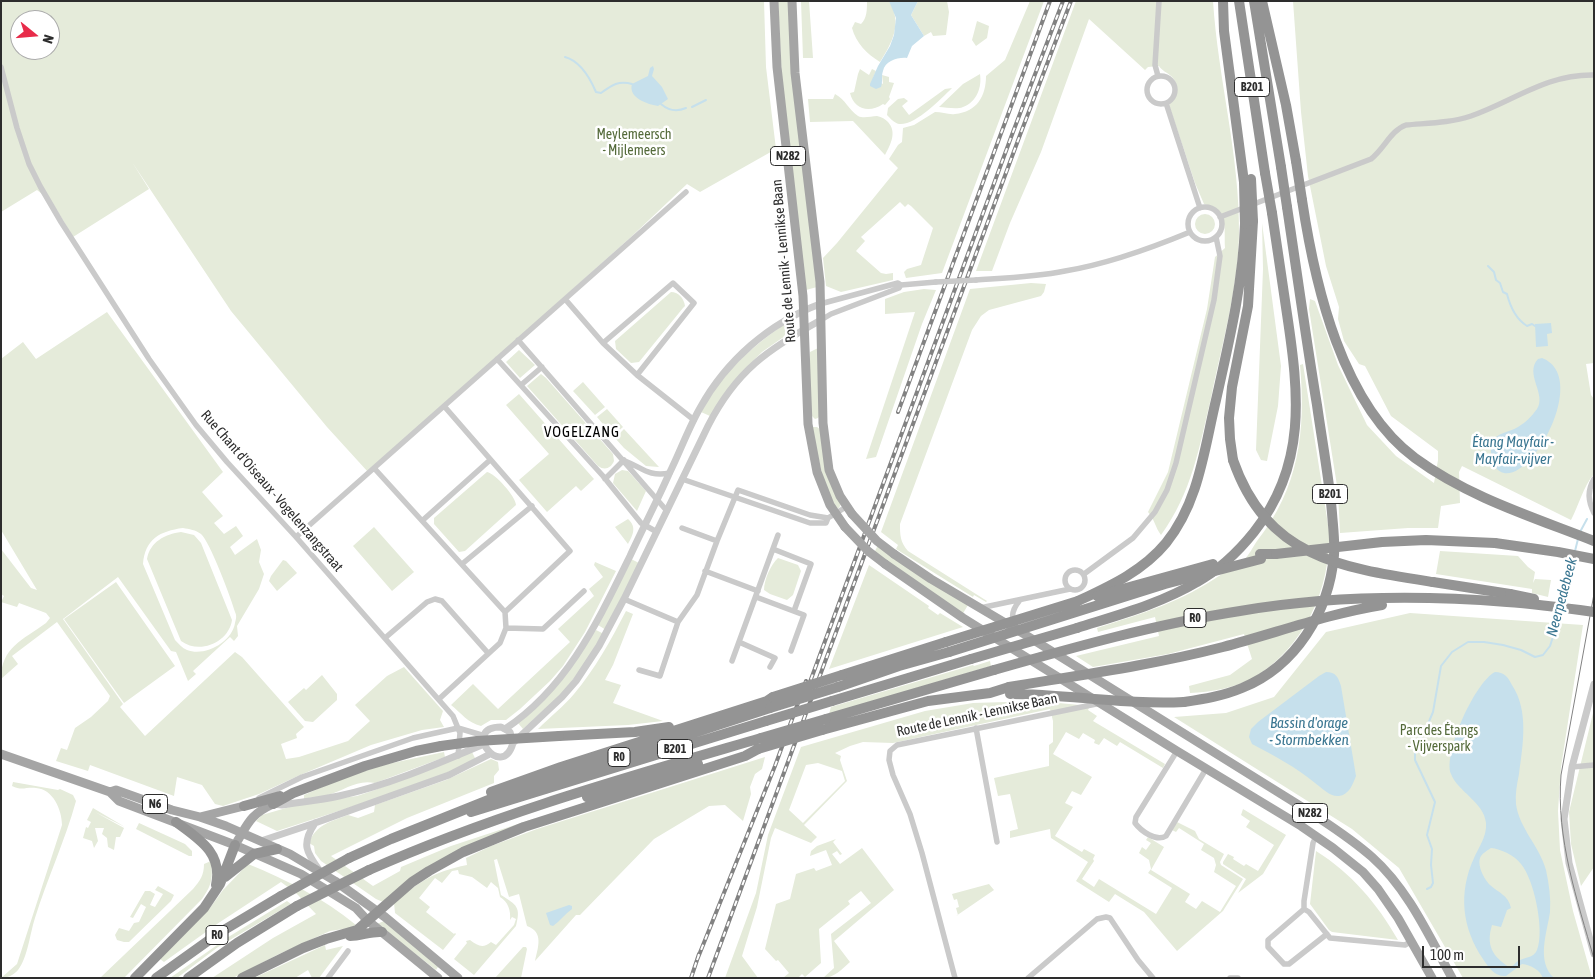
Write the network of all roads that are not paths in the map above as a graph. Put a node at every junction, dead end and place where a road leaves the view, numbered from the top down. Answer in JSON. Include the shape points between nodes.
{"nodes":[{"id":1,"x":774,"y":1,"type":"edge"},
{"id":2,"x":792,"y":1,"type":"edge"},
{"id":3,"x":1159,"y":1,"type":"edge"},
{"id":4,"x":1224,"y":1,"type":"edge"},
{"id":5,"x":1239,"y":1,"type":"edge"},
{"id":6,"x":1254,"y":1,"type":"edge"},
{"id":7,"x":1262,"y":1,"type":"edge"},
{"id":8,"x":1,"y":67,"type":"edge"},
{"id":9,"x":1594,"y":75,"type":"edge"},
{"id":10,"x":1158,"y":76,"type":"junction"},
{"id":11,"x":1166,"y":103,"type":"junction"},
{"id":12,"x":686,"y":192,"type":"dead end"},
{"id":13,"x":1200,"y":208,"type":"junction"},
{"id":14,"x":1220,"y":217,"type":"junction"},
{"id":15,"x":1249,"y":222,"type":"junction"},
{"id":16,"x":1190,"y":232,"type":"junction"},
{"id":17,"x":1216,"y":237,"type":"junction"},
{"id":18,"x":901,"y":285,"type":"junction"},
{"id":19,"x":565,"y":299,"type":"junction"},
{"id":20,"x":820,"y":304,"type":"junction"},
{"id":21,"x":804,"y":310,"type":"junction"},
{"id":22,"x":821,"y":320,"type":"junction"},
{"id":23,"x":805,"y":328,"type":"junction"},
{"id":24,"x":518,"y":340,"type":"junction"},
{"id":25,"x":603,"y":343,"type":"junction"},
{"id":26,"x":498,"y":359,"type":"junction"},
{"id":27,"x":542,"y":367,"type":"junction"},
{"id":28,"x":636,"y":375,"type":"junction"},
{"id":29,"x":521,"y":385,"type":"junction"},
{"id":30,"x":444,"y":406,"type":"junction"},
{"id":31,"x":694,"y":420,"type":"junction"},
{"id":32,"x":490,"y":460,"type":"junction"},
{"id":33,"x":624,"y":460,"type":"junction"},
{"id":34,"x":374,"y":468,"type":"junction"},
{"id":35,"x":670,"y":473,"type":"junction"},
{"id":36,"x":605,"y":479,"type":"junction"},
{"id":37,"x":682,"y":479,"type":"junction"},
{"id":38,"x":1594,"y":480,"type":"edge"},
{"id":39,"x":735,"y":497,"type":"junction"},
{"id":40,"x":657,"y":500,"type":"junction"},
{"id":41,"x":532,"y":506,"type":"junction"},
{"id":42,"x":667,"y":510,"type":"junction"},
{"id":43,"x":849,"y":510,"type":"junction"},
{"id":44,"x":1594,"y":513,"type":"edge"},
{"id":45,"x":832,"y":516,"type":"junction"},
{"id":46,"x":422,"y":520,"type":"junction"},
{"id":47,"x":645,"y":526,"type":"junction"},
{"id":48,"x":682,"y":528,"type":"dead end"},
{"id":49,"x":657,"y":532,"type":"junction"},
{"id":50,"x":778,"y":535,"type":"dead end"},
{"id":51,"x":296,"y":537,"type":"junction"},
{"id":52,"x":717,"y":541,"type":"junction"},
{"id":53,"x":1594,"y":542,"type":"edge"},
{"id":54,"x":773,"y":549,"type":"junction"},
{"id":55,"x":1276,"y":554,"type":"junction"},
{"id":56,"x":1594,"y":559,"type":"edge"},
{"id":57,"x":462,"y":564,"type":"junction"},
{"id":58,"x":705,"y":571,"type":"junction"},
{"id":59,"x":1084,"y":574,"type":"junction"},
{"id":60,"x":1070,"y":589,"type":"junction"},
{"id":61,"x":584,"y":591,"type":"dead end"},
{"id":62,"x":757,"y":594,"type":"junction"},
{"id":63,"x":1402,"y":598,"type":"junction"},
{"id":64,"x":624,"y":599,"type":"junction"},
{"id":65,"x":1020,"y":600,"type":"junction"},
{"id":66,"x":1078,"y":601,"type":"junction"},
{"id":67,"x":980,"y":608,"type":"junction"},
{"id":68,"x":794,"y":611,"type":"junction"},
{"id":69,"x":1594,"y":611,"type":"edge"},
{"id":70,"x":505,"y":612,"type":"junction"},
{"id":71,"x":678,"y":622,"type":"junction"},
{"id":72,"x":506,"y":628,"type":"junction"},
{"id":73,"x":1024,"y":634,"type":"junction"},
{"id":74,"x":385,"y":638,"type":"junction"},
{"id":75,"x":739,"y":642,"type":"junction"},
{"id":76,"x":947,"y":647,"type":"junction"},
{"id":77,"x":791,"y":651,"type":"dead end"},
{"id":78,"x":488,"y":653,"type":"junction"},
{"id":79,"x":732,"y":661,"type":"dead end"},
{"id":80,"x":770,"y":667,"type":"dead end"},
{"id":81,"x":639,"y":670,"type":"dead end"},
{"id":82,"x":1594,"y":684,"type":"edge"},
{"id":83,"x":1010,"y":691,"type":"junction"},
{"id":84,"x":1120,"y":696,"type":"junction"},
{"id":85,"x":773,"y":697,"type":"junction"},
{"id":86,"x":439,"y":699,"type":"junction"},
{"id":87,"x":1100,"y":703,"type":"junction"},
{"id":88,"x":458,"y":728,"type":"junction"},
{"id":89,"x":976,"y":728,"type":"junction"},
{"id":90,"x":505,"y":729,"type":"junction"},
{"id":91,"x":485,"y":736,"type":"junction"},
{"id":92,"x":513,"y":743,"type":"junction"},
{"id":93,"x":484,"y":744,"type":"junction"},
{"id":94,"x":758,"y":749,"type":"junction"},
{"id":95,"x":1177,"y":751,"type":"junction"},
{"id":96,"x":1,"y":754,"type":"edge"},
{"id":97,"x":490,"y":754,"type":"junction"},
{"id":98,"x":458,"y":756,"type":"junction"},
{"id":99,"x":1594,"y":765,"type":"edge"},
{"id":100,"x":1572,"y":767,"type":"junction"},
{"id":101,"x":1206,"y":769,"type":"junction"},
{"id":102,"x":1265,"y":784,"type":"junction"},
{"id":103,"x":1275,"y":791,"type":"junction"},
{"id":104,"x":110,"y":792,"type":"junction"},
{"id":105,"x":294,"y":793,"type":"junction"},
{"id":106,"x":1256,"y":799,"type":"junction"},
{"id":107,"x":273,"y":804,"type":"junction"},
{"id":108,"x":1266,"y":805,"type":"junction"},
{"id":109,"x":244,"y":806,"type":"junction"},
{"id":110,"x":468,"y":808,"type":"junction"},
{"id":111,"x":516,"y":812,"type":"junction"},
{"id":112,"x":200,"y":817,"type":"junction"},
{"id":113,"x":438,"y":820,"type":"junction"},
{"id":114,"x":176,"y":822,"type":"junction"},
{"id":115,"x":315,"y":823,"type":"junction"},
{"id":116,"x":243,"y":832,"type":"junction"},
{"id":117,"x":1316,"y":836,"type":"junction"},
{"id":118,"x":261,"y":841,"type":"junction"},
{"id":119,"x":997,"y":842,"type":"dead end"},
{"id":120,"x":238,"y":847,"type":"junction"},
{"id":121,"x":278,"y":849,"type":"junction"},
{"id":122,"x":254,"y":854,"type":"junction"},
{"id":123,"x":320,"y":871,"type":"junction"},
{"id":124,"x":220,"y":884,"type":"junction"},
{"id":125,"x":214,"y":894,"type":"junction"},
{"id":126,"x":1304,"y":910,"type":"junction"},
{"id":127,"x":378,"y":912,"type":"junction"},
{"id":128,"x":367,"y":920,"type":"junction"},
{"id":129,"x":382,"y":932,"type":"junction"},
{"id":130,"x":1327,"y":934,"type":"junction"},
{"id":131,"x":341,"y":936,"type":"junction"},
{"id":132,"x":1412,"y":941,"type":"junction"},
{"id":133,"x":348,"y":951,"type":"dead end"},
{"id":134,"x":1594,"y":954,"type":"edge"},
{"id":135,"x":1031,"y":977,"type":"edge"},
{"id":136,"x":135,"y":978,"type":"edge"},
{"id":137,"x":156,"y":978,"type":"edge"},
{"id":138,"x":188,"y":978,"type":"edge"},
{"id":139,"x":242,"y":978,"type":"edge"},
{"id":140,"x":328,"y":978,"type":"edge"},
{"id":141,"x":438,"y":978,"type":"edge"},
{"id":142,"x":458,"y":978,"type":"edge"},
{"id":143,"x":954,"y":978,"type":"edge"},
{"id":144,"x":1154,"y":978,"type":"edge"},
{"id":145,"x":1230,"y":978,"type":"edge"},
{"id":146,"x":1238,"y":978,"type":"edge"},
{"id":147,"x":1432,"y":978,"type":"edge"},
{"id":148,"x":1452,"y":978,"type":"edge"}],
"edges":[{"from":1,"to":21,"type":"main road","name":"Route de Lennik - Lennikse Baan","number":"N282","via":[[777,67]]},
{"from":2,"to":20,"type":"main road","number":"N282","via":[[795,73]]},
{"from":3,"to":10,"type":"street","via":[[1155,65]]},
{"from":4,"to":15,"type":"highway","number":"B201","bridge":true,"via":[[1245,126]]},
{"from":5,"to":113,"type":"highway","number":"B201","bridge":true,"via":[[1296,378],[1295,428],[1286,472],[1269,510],[1247,540],[1199,581],[1152,604],[482,810]]},
{"from":6,"to":83,"type":"highway","number":"B201","bridge":true,"via":[[1330,497],[1334,554],[1320,613],[1300,644],[1274,669],[1243,688],[1207,699],[1155,703]]},
{"from":7,"to":53,"type":"highway","number":"B201","bridge":true,"via":[[1286,105],[1318,285],[1361,396],[1394,440],[1444,477]]},
{"from":8,"to":51,"type":"street","name":"Rue Chant d'Oiseaux - Vogelenzangstraat","via":[[16,128],[29,164],[61,222],[149,359],[196,425]]},
{"from":9,"to":14,"type":"street","via":[[1553,80],[1455,121],[1400,128],[1371,159]]},
{"from":10,"to":11,"type":"street","via":[[1164,76],[1173,83],[1174,95]]},
{"from":10,"to":11,"type":"street","via":[[1148,83],[1148,95],[1152,101]]},
{"from":11,"to":13,"type":"street"},
{"from":12,"to":19,"type":"street"},
{"from":13,"to":14,"type":"street","via":[[1212,209]]},
{"from":13,"to":16,"type":"street","via":[[1191,215]]},
{"from":14,"to":17,"type":"street","via":[[1221,229]]},
{"from":15,"to":66,"type":"highway","number":"B201","via":[[1240,286],[1195,490],[1175,530],[1158,551],[1110,586]]},
{"from":15,"to":69,"type":"highway","number":"B201","bridge":true,"via":[[1248,306],[1232,387],[1230,439],[1233,460],[1246,491],[1266,519],[1293,542],[1326,560],[1355,569]]},
{"from":16,"to":17,"type":"street","via":[[1202,241]]},
{"from":16,"to":18,"type":"street","bridge":true,"via":[[1120,258],[1036,276]]},
{"from":17,"to":59,"type":"street","via":[[1220,256],[1214,300],[1167,490],[1155,512],[1133,538]]},
{"from":18,"to":20,"type":"street","via":[[884,286]]},
{"from":18,"to":22,"type":"street"},
{"from":19,"to":24,"type":"street"},
{"from":19,"to":25,"type":"street"},
{"from":20,"to":21,"type":"street"},
{"from":20,"to":22,"type":"main road","number":"N282"},
{"from":21,"to":23,"type":"main road","name":"Route de Lennik - Lennikse Baan","number":"N282"},
{"from":21,"to":31,"type":"street","via":[[748,347],[726,370]]},
{"from":22,"to":23,"type":"street"},
{"from":22,"to":43,"type":"main road","number":"N282","via":[[826,454],[832,476]]},
{"from":23,"to":37,"type":"street","via":[[777,344],[751,365],[716,411]]},
{"from":23,"to":45,"type":"main road","name":"Route de Lennik - Lennikse Baan","number":"N282","via":[[808,424],[817,472]]},
{"from":24,"to":26,"type":"street"},
{"from":24,"to":27,"type":"street"},
{"from":25,"to":28,"type":"street"},
{"from":25,"to":28,"type":"street","via":[[673,283],[694,303]]},
{"from":26,"to":29,"type":"street"},
{"from":26,"to":30,"type":"street"},
{"from":27,"to":29,"type":"street"},
{"from":27,"to":33,"type":"street"},
{"from":28,"to":31,"type":"street"},
{"from":29,"to":36,"type":"street"},
{"from":30,"to":32,"type":"street"},
{"from":30,"to":34,"type":"street"},
{"from":31,"to":35,"type":"street"},
{"from":32,"to":41,"type":"street"},
{"from":32,"to":46,"type":"street"},
{"from":33,"to":35,"type":"street","via":[[645,472]]},
{"from":33,"to":36,"type":"street"},
{"from":33,"to":40,"type":"street"},
{"from":34,"to":46,"type":"street"},
{"from":34,"to":51,"type":"street"},
{"from":35,"to":40,"type":"street"},
{"from":36,"to":47,"type":"street"},
{"from":37,"to":39,"type":"street"},
{"from":37,"to":42,"type":"street"},
{"from":38,"to":44,"type":"street","via":[[1589,492]]},
{"from":39,"to":45,"type":"street","via":[[810,523],[826,523]]},
{"from":39,"to":45,"type":"street","via":[[738,490],[810,515]]},
{"from":39,"to":52,"type":"street"},
{"from":40,"to":42,"type":"street"},
{"from":40,"to":47,"type":"street"},
{"from":41,"to":57,"type":"street"},
{"from":41,"to":70,"type":"street","via":[[570,551]]},
{"from":42,"to":49,"type":"street"},
{"from":43,"to":45,"type":"street"},
{"from":43,"to":67,"type":"main road","number":"N282","bridge":true,"via":[[877,541],[894,554]]},
{"from":45,"to":87,"type":"main road","name":"Route de Lennik - Lennikse Baan","number":"N282","bridge":true,"via":[[868,551],[956,614]]},
{"from":46,"to":57,"type":"street"},
{"from":47,"to":49,"type":"street"},
{"from":47,"to":90,"type":"street","via":[[578,655],[550,689]]},
{"from":48,"to":52,"type":"street"},
{"from":49,"to":64,"type":"street"},
{"from":50,"to":54,"type":"street"},
{"from":51,"to":74,"type":"street","name":"Rue Chant d'Oiseaux - Vogelenzangstraat"},
{"from":52,"to":58,"type":"street"},
{"from":54,"to":62,"type":"street"},
{"from":54,"to":68,"type":"street","via":[[811,564]]},
{"from":55,"to":56,"type":"highway","number":"R0","bridge":true,"via":[[1382,542],[1454,541],[1522,547]]},
{"from":55,"to":66,"type":"highway","bridge":true,"via":[[1246,556]]},
{"from":55,"to":76,"type":"highway","number":"R0","bridge":true},
{"from":57,"to":70,"type":"street"},
{"from":58,"to":62,"type":"street"},
{"from":58,"to":71,"type":"street","via":[[697,595]]},
{"from":59,"to":60,"type":"street","via":[[1086,580],[1081,588]]},
{"from":59,"to":60,"type":"street","via":[[1076,569],[1067,573],[1065,582]]},
{"from":60,"to":65,"type":"street"},
{"from":61,"to":72,"type":"street","via":[[543,630]]},
{"from":62,"to":68,"type":"street"},
{"from":62,"to":75,"type":"street"},
{"from":63,"to":69,"type":"highway","number":"R0","bridge":true,"via":[[1509,602]]},
{"from":63,"to":83,"type":"highway","bridge":true,"via":[[1340,612],[1178,658]]},
{"from":63,"to":111,"type":"highway","number":"R0","bridge":true,"via":[[1242,610],[1130,632]]},
{"from":64,"to":71,"type":"street"},
{"from":64,"to":92,"type":"street","via":[[576,681]]},
{"from":65,"to":67,"type":"street"},
{"from":65,"to":73,"type":"street","via":[[1012,617]]},
{"from":66,"to":76,"type":"highway","bridge":true},
{"from":67,"to":73,"type":"main road","number":"N282"},
{"from":68,"to":77,"type":"street","via":[[804,615]]},
{"from":70,"to":72,"type":"street"},
{"from":71,"to":81,"type":"street","via":[[660,676]]},
{"from":72,"to":78,"type":"street","via":[[500,642]]},
{"from":73,"to":84,"type":"main road","number":"N282"},
{"from":74,"to":78,"type":"street","via":[[434,599],[442,601]]},
{"from":74,"to":86,"type":"street","name":"Rue Chant d'Oiseaux - Vogelenzangstraat"},
{"from":75,"to":79,"type":"street"},
{"from":75,"to":80,"type":"street","via":[[775,658]]},
{"from":76,"to":85,"type":"highway","bridge":true},
{"from":76,"to":110,"type":"highway","number":"R0","bridge":true,"via":[[838,687]]},
{"from":78,"to":86,"type":"street"},
{"from":82,"to":100,"type":"street"},
{"from":83,"to":94,"type":"highway","number":"B201","bridge":true,"via":[[928,701]]},
{"from":84,"to":87,"type":"street","name":"Route de Lennik - Lennikse Baan"},
{"from":84,"to":102,"type":"main road","number":"N282"},
{"from":85,"to":105,"type":"highway","bridge":true,"via":[[663,728],[462,743],[416,751]]},
{"from":85,"to":110,"type":"highway","via":[[487,793],[473,799]]},
{"from":86,"to":88,"type":"street","name":"Rue Chant d'Oiseaux - Vogelenzangstraat"},
{"from":87,"to":89,"type":"street","name":"Route de Lennik - Lennikse Baan"},
{"from":87,"to":95,"type":"main road","number":"N282"},
{"from":88,"to":91,"type":"street"},
{"from":88,"to":98,"type":"street","name":"Rue Chant d'Oiseaux - Vogelenzangstraat"},
{"from":88,"to":109,"type":"street","via":[[413,738],[347,760],[295,780]]},
{"from":89,"to":119,"type":"street"},
{"from":89,"to":143,"type":"street","name":"Route de Lennik - Lennikse Baan","via":[[897,745],[888,755],[892,775],[910,814],[922,853]]},
{"from":90,"to":91,"type":"street","via":[[491,728]]},
{"from":90,"to":92,"type":"street","via":[[510,732]]},
{"from":91,"to":93,"type":"street"},
{"from":92,"to":97,"type":"street","via":[[504,755]]},
{"from":93,"to":97,"type":"street"},
{"from":93,"to":98,"type":"street"},
{"from":94,"to":111,"type":"highway","via":[[526,814]]},
{"from":94,"to":127,"type":"highway","via":[[746,756],[492,839],[429,871]]},
{"from":95,"to":101,"type":"main road","number":"N282"},
{"from":95,"to":101,"type":"street","via":[[1136,817],[1135,823],[1139,828],[1156,838],[1166,836]]},
{"from":96,"to":104,"type":"main road","number":"N6"},
{"from":97,"to":115,"type":"street","via":[[449,775]]},
{"from":98,"to":107,"type":"street","via":[[352,793]]},
{"from":99,"to":100,"type":"street"},
{"from":100,"to":134,"type":"street","via":[[1564,819],[1566,846]]},
{"from":101,"to":106,"type":"main road","number":"N282"},
{"from":102,"to":103,"type":"main road","number":"N282"},
{"from":102,"to":106,"type":"main road"},
{"from":103,"to":108,"type":"main road"},
{"from":103,"to":148,"type":"main road","number":"N282","via":[[1354,842],[1387,871],[1418,916]]},
{"from":104,"to":112,"type":"main road","number":"N6","via":[[116,790]]},
{"from":104,"to":114,"type":"main road","number":"N6","via":[[119,801]]},
{"from":105,"to":107,"type":"highway"},
{"from":105,"to":109,"type":"highway"},
{"from":106,"to":108,"type":"main road","number":"N282"},
{"from":107,"to":116,"type":"main road","via":[[257,812]]},
{"from":108,"to":117,"type":"main road","number":"N282"},
{"from":109,"to":112,"type":"main road"},
{"from":110,"to":113,"type":"highway","number":"R0"},
{"from":111,"to":138,"type":"highway","number":"R0","bridge":true,"via":[[368,870],[297,906]]},
{"from":112,"to":116,"type":"main road","number":"N6"},
{"from":113,"to":137,"type":"highway","number":"R0","bridge":true,"via":[[373,846],[281,896],[219,933]]},
{"from":114,"to":120,"type":"main road","number":"N6"},
{"from":114,"to":125,"type":"highway","via":[[199,838],[212,856],[218,877]]},
{"from":115,"to":118,"type":"street"},
{"from":115,"to":123,"type":"street","via":[[308,836],[306,851]]},
{"from":116,"to":118,"type":"main road","number":"N6"},
{"from":116,"to":120,"type":"main road"},
{"from":117,"to":126,"type":"street"},
{"from":117,"to":132,"type":"main road","number":"N282","via":[[1346,858],[1378,889]]},
{"from":118,"to":120,"type":"main road"},
{"from":118,"to":121,"type":"main road","number":"N6"},
{"from":120,"to":122,"type":"main road","number":"N6"},
{"from":120,"to":124,"type":"highway"},
{"from":121,"to":122,"type":"highway"},
{"from":121,"to":123,"type":"main road","number":"N6"},
{"from":122,"to":124,"type":"highway"},
{"from":122,"to":128,"type":"main road","number":"N6","via":[[320,885],[356,908]]},
{"from":123,"to":127,"type":"main road","number":"N6"},
{"from":124,"to":125,"type":"highway"},
{"from":125,"to":136,"type":"highway"},
{"from":126,"to":130,"type":"street"},
{"from":126,"to":130,"type":"street","via":[[1268,940],[1268,947],[1281,962],[1289,964]]},
{"from":127,"to":128,"type":"highway"},
{"from":127,"to":142,"type":"main road","number":"N6"},
{"from":128,"to":129,"type":"main road","number":"N6"},
{"from":128,"to":131,"type":"highway","via":[[357,930]]},
{"from":129,"to":131,"type":"highway"},
{"from":129,"to":141,"type":"main road","number":"N6"},
{"from":130,"to":132,"type":"street","via":[[1330,938],[1405,945]]},
{"from":131,"to":139,"type":"highway","via":[[303,948]]},
{"from":132,"to":147,"type":"main road","number":"N282"},
{"from":133,"to":140,"type":"street"},
{"from":135,"to":144,"type":"street","via":[[1102,917],[1110,918]]},
{"from":145,"to":146,"type":"street"}]}
